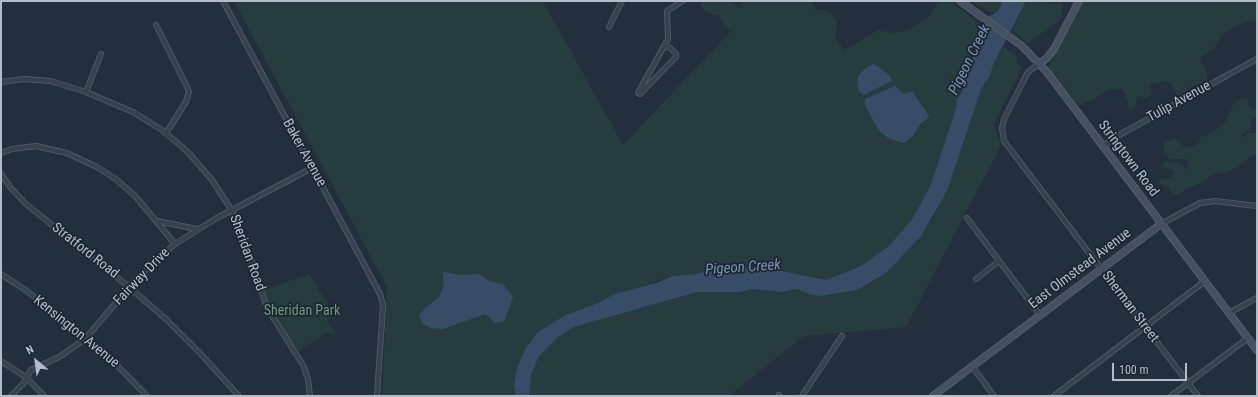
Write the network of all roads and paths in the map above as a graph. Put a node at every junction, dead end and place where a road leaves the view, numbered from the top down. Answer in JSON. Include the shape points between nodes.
{"nodes":[{"id":1,"x":223,"y":1,"type":"edge"},
{"id":2,"x":622,"y":1,"type":"edge"},
{"id":3,"x":683,"y":1,"type":"edge"},
{"id":4,"x":960,"y":1,"type":"edge"},
{"id":5,"x":1079,"y":1,"type":"edge"},
{"id":6,"x":156,"y":25,"type":"dead end"},
{"id":7,"x":609,"y":27,"type":"dead end"},
{"id":8,"x":664,"y":46,"type":"junction"},
{"id":9,"x":102,"y":54,"type":"dead end"},
{"id":10,"x":1257,"y":59,"type":"edge"},
{"id":11,"x":1040,"y":64,"type":"junction"},
{"id":12,"x":1,"y":82,"type":"edge"},
{"id":13,"x":86,"y":92,"type":"junction"},
{"id":14,"x":166,"y":133,"type":"junction"},
{"id":15,"x":1103,"y":147,"type":"junction"},
{"id":16,"x":1,"y":153,"type":"edge"},
{"id":17,"x":312,"y":168,"type":"junction"},
{"id":18,"x":1,"y":174,"type":"edge"},
{"id":19,"x":1257,"y":206,"type":"edge"},
{"id":20,"x":232,"y":211,"type":"junction"},
{"id":21,"x":967,"y":218,"type":"dead end"},
{"id":22,"x":157,"y":221,"type":"junction"},
{"id":23,"x":1161,"y":224,"type":"junction"},
{"id":24,"x":197,"y":229,"type":"junction"},
{"id":25,"x":175,"y":244,"type":"junction"},
{"id":26,"x":1000,"y":261,"type":"junction"},
{"id":27,"x":1100,"y":269,"type":"junction"},
{"id":28,"x":1,"y":274,"type":"edge"},
{"id":29,"x":976,"y":279,"type":"dead end"},
{"id":30,"x":1205,"y":282,"type":"junction"},
{"id":31,"x":130,"y":287,"type":"junction"},
{"id":32,"x":1257,"y":298,"type":"edge"},
{"id":33,"x":1229,"y":313,"type":"junction"},
{"id":34,"x":1040,"y":315,"type":"junction"},
{"id":35,"x":1144,"y":327,"type":"junction"},
{"id":36,"x":842,"y":336,"type":"dead end"},
{"id":37,"x":86,"y":338,"type":"junction"},
{"id":38,"x":1248,"y":338,"type":"junction"},
{"id":39,"x":1257,"y":350,"type":"edge"},
{"id":40,"x":1,"y":361,"type":"edge"},
{"id":41,"x":972,"y":366,"type":"junction"},
{"id":42,"x":26,"y":377,"type":"junction"},
{"id":43,"x":1188,"y":383,"type":"junction"},
{"id":44,"x":11,"y":396,"type":"edge"},
{"id":45,"x":44,"y":396,"type":"edge"},
{"id":46,"x":147,"y":396,"type":"edge"},
{"id":47,"x":238,"y":396,"type":"edge"},
{"id":48,"x":310,"y":396,"type":"edge"},
{"id":49,"x":377,"y":396,"type":"edge"},
{"id":50,"x":802,"y":396,"type":"edge"},
{"id":51,"x":933,"y":396,"type":"edge"},
{"id":52,"x":994,"y":396,"type":"edge"},
{"id":53,"x":1054,"y":396,"type":"edge"},
{"id":54,"x":1171,"y":396,"type":"edge"},
{"id":55,"x":1198,"y":396,"type":"edge"}],
"edges":[{"from":1,"to":17,"type":"street","name":"Baker Avenue"},
{"from":2,"to":7,"type":"street"},
{"from":3,"to":8,"type":"street","via":[[668,12],[669,33]]},
{"from":4,"to":11,"type":"main road","name":"Stringtown Road","via":[[1009,37]]},
{"from":5,"to":11,"type":"main road","via":[[1054,49]]},
{"from":6,"to":14,"type":"street","via":[[188,91],[186,102]]},
{"from":8,"to":8,"type":"street","via":[[638,93],[649,86],[676,57],[670,48]]},
{"from":9,"to":13,"type":"street"},
{"from":10,"to":15,"type":"street","name":"Tulip Avenue","via":[[1112,139]]},
{"from":11,"to":15,"type":"main road","name":"Stringtown Road"},
{"from":11,"to":27,"type":"street","name":"Sherman Street","via":[[1028,72],[1004,119],[1004,141]]},
{"from":12,"to":13,"type":"street","name":"Sheridan Road","via":[[24,79],[51,81]]},
{"from":13,"to":14,"type":"street","name":"Sheridan Road","via":[[133,112]]},
{"from":14,"to":20,"type":"street","name":"Sheridan Road","via":[[204,169]]},
{"from":15,"to":23,"type":"main road","name":"Stringtown Road"},
{"from":16,"to":22,"type":"street","via":[[36,146],[83,160],[128,188]]},
{"from":17,"to":20,"type":"street","name":"Fairway Drive"},
{"from":17,"to":49,"type":"street","name":"Baker Avenue","via":[[380,294],[383,305]]},
{"from":18,"to":31,"type":"street","name":"Stratford Road","via":[[26,204]]},
{"from":19,"to":23,"type":"street","name":"East Olmstead Avenue","via":[[1209,201],[1185,210]]},
{"from":20,"to":24,"type":"street","name":"Fairway Drive"},
{"from":20,"to":48,"type":"street","name":"Sheridan Road","via":[[265,302],[303,365]]},
{"from":21,"to":26,"type":"street"},
{"from":22,"to":24,"type":"street"},
{"from":22,"to":25,"type":"street"},
{"from":23,"to":27,"type":"main road","name":"East Olmstead Avenue"},
{"from":23,"to":30,"type":"main road","name":"Stringtown Road"},
{"from":24,"to":25,"type":"street","name":"Fairway Drive"},
{"from":25,"to":31,"type":"street","name":"Fairway Drive","via":[[146,268]]},
{"from":26,"to":29,"type":"street"},
{"from":26,"to":34,"type":"street"},
{"from":27,"to":34,"type":"main road","name":"East Olmstead Avenue"},
{"from":27,"to":35,"type":"street","name":"Sherman Street"},
{"from":28,"to":37,"type":"street","name":"Kensington Avenue"},
{"from":30,"to":33,"type":"main road","name":"Stringtown Road"},
{"from":30,"to":35,"type":"street"},
{"from":31,"to":37,"type":"street","name":"Fairway Drive"},
{"from":31,"to":47,"type":"street","name":"Stratford Road","via":[[199,352]]},
{"from":32,"to":33,"type":"street"},
{"from":33,"to":38,"type":"main road","name":"Stringtown Road"},
{"from":34,"to":41,"type":"main road","name":"East Olmstead Avenue"},
{"from":35,"to":43,"type":"street","name":"Sherman Street"},
{"from":35,"to":53,"type":"street"},
{"from":36,"to":50,"type":"street"},
{"from":37,"to":42,"type":"street","name":"Fairway Drive","via":[[61,356],[34,368]]},
{"from":37,"to":46,"type":"street","name":"Kensington Avenue","via":[[124,370]]},
{"from":38,"to":39,"type":"main road","name":"Stringtown Road"},
{"from":38,"to":43,"type":"street"},
{"from":40,"to":42,"type":"street"},
{"from":41,"to":51,"type":"main road","name":"East Olmstead Avenue"},
{"from":41,"to":52,"type":"street"},
{"from":42,"to":44,"type":"street","name":"Fairway Drive"},
{"from":42,"to":45,"type":"street"},
{"from":43,"to":54,"type":"street"},
{"from":43,"to":55,"type":"street","name":"Sherman Street"}]}
